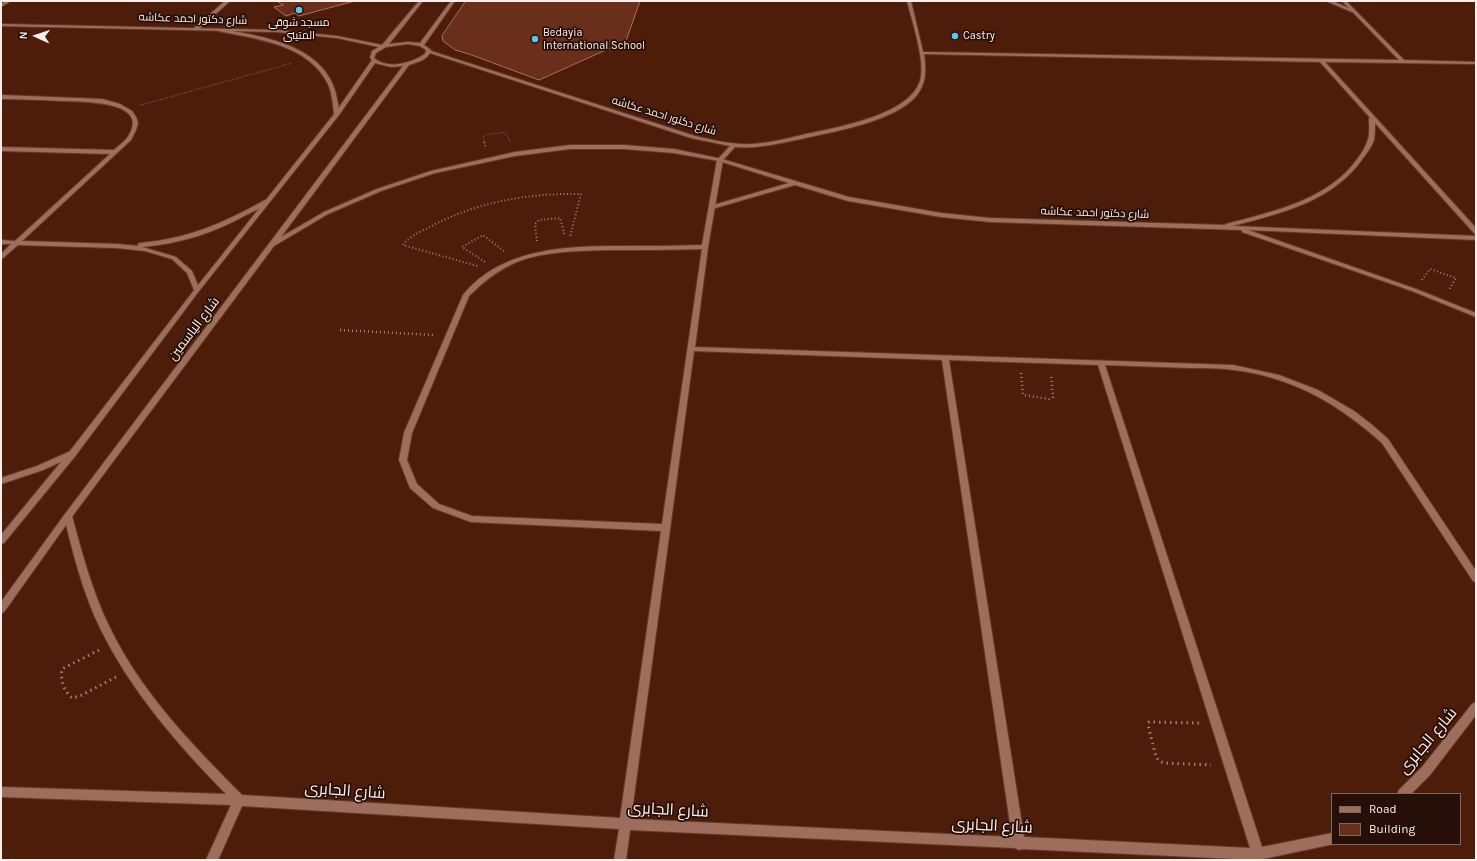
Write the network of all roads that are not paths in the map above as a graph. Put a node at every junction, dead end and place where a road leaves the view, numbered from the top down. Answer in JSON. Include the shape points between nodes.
{"nodes":[{"id":1,"x":9,"y":1,"type":"edge"},
{"id":2,"x":228,"y":1,"type":"edge"},
{"id":3,"x":421,"y":1,"type":"edge"},
{"id":4,"x":453,"y":1,"type":"edge"},
{"id":5,"x":909,"y":1,"type":"edge"},
{"id":6,"x":1328,"y":1,"type":"edge"},
{"id":7,"x":1344,"y":1,"type":"edge"},
{"id":8,"x":1,"y":6,"type":"edge"},
{"id":9,"x":1354,"y":11,"type":"junction"},
{"id":10,"x":1,"y":24,"type":"edge"},
{"id":11,"x":196,"y":29,"type":"junction"},
{"id":12,"x":220,"y":30,"type":"junction"},
{"id":13,"x":421,"y":44,"type":"junction"},
{"id":14,"x":384,"y":47,"type":"junction"},
{"id":15,"x":429,"y":52,"type":"junction"},
{"id":16,"x":921,"y":53,"type":"junction"},
{"id":17,"x":1321,"y":60,"type":"junction"},
{"id":18,"x":374,"y":61,"type":"junction"},
{"id":19,"x":1403,"y":62,"type":"junction"},
{"id":20,"x":1476,"y":63,"type":"edge"},
{"id":21,"x":407,"y":64,"type":"junction"},
{"id":22,"x":1,"y":97,"type":"edge"},
{"id":23,"x":337,"y":114,"type":"junction"},
{"id":24,"x":1372,"y":118,"type":"junction"},
{"id":25,"x":734,"y":144,"type":"junction"},
{"id":26,"x":1,"y":149,"type":"edge"},
{"id":27,"x":116,"y":152,"type":"junction"},
{"id":28,"x":720,"y":160,"type":"junction"},
{"id":29,"x":796,"y":183,"type":"junction"},
{"id":30,"x":267,"y":201,"type":"junction"},
{"id":31,"x":712,"y":208,"type":"junction"},
{"id":32,"x":1217,"y":227,"type":"junction"},
{"id":33,"x":1236,"y":228,"type":"junction"},
{"id":34,"x":1476,"y":232,"type":"edge"},
{"id":35,"x":1476,"y":238,"type":"edge"},
{"id":36,"x":1,"y":242,"type":"edge"},
{"id":37,"x":17,"y":242,"type":"junction"},
{"id":38,"x":271,"y":245,"type":"junction"},
{"id":39,"x":117,"y":246,"type":"junction"},
{"id":40,"x":705,"y":247,"type":"junction"},
{"id":41,"x":1,"y":257,"type":"edge"},
{"id":42,"x":197,"y":290,"type":"junction"},
{"id":43,"x":1476,"y":316,"type":"edge"},
{"id":44,"x":690,"y":349,"type":"junction"},
{"id":45,"x":945,"y":358,"type":"junction"},
{"id":46,"x":1101,"y":363,"type":"junction"},
{"id":47,"x":73,"y":453,"type":"junction"},
{"id":48,"x":1,"y":481,"type":"edge"},
{"id":49,"x":68,"y":516,"type":"junction"},
{"id":50,"x":666,"y":528,"type":"junction"},
{"id":51,"x":1,"y":541,"type":"edge"},
{"id":52,"x":1476,"y":578,"type":"edge"},
{"id":53,"x":1,"y":609,"type":"edge"},
{"id":54,"x":1476,"y":707,"type":"edge"},
{"id":55,"x":1,"y":792,"type":"edge"},
{"id":56,"x":1404,"y":793,"type":"edge"},
{"id":57,"x":239,"y":800,"type":"junction"},
{"id":58,"x":625,"y":824,"type":"junction"},
{"id":59,"x":1331,"y":838,"type":"edge"},
{"id":60,"x":1019,"y":844,"type":"junction"},
{"id":61,"x":1258,"y":854,"type":"junction"},
{"id":62,"x":212,"y":860,"type":"edge"},
{"id":63,"x":620,"y":860,"type":"edge"}],
"edges":[{"from":1,"to":8,"type":"street"},
{"from":2,"to":11,"type":"street"},
{"from":3,"to":14,"type":"street"},
{"from":4,"to":13,"type":"street"},
{"from":5,"to":16,"type":"street","name":"شارع دكتور احمد عكاشه"},
{"from":6,"to":9,"type":"street"},
{"from":7,"to":9,"type":"street"},
{"from":9,"to":19,"type":"street"},
{"from":10,"to":11,"type":"street","name":"شارع دكتور احمد عكاشه"},
{"from":11,"to":12,"type":"street","name":"شارع دكتور احمد عكاشه"},
{"from":12,"to":14,"type":"street","name":"شارع دكتور احمد عكاشه","via":[[337,37]]},
{"from":12,"to":23,"type":"street","via":[[271,41],[309,59],[322,70],[330,84]]},
{"from":13,"to":14,"type":"street","via":[[400,43]]},
{"from":13,"to":15,"type":"street","via":[[428,48]]},
{"from":14,"to":18,"type":"street","name":"شارع الياسمين","via":[[374,52]]},
{"from":15,"to":21,"type":"street","via":[[420,60]]},
{"from":15,"to":25,"type":"street","name":"شارع دكتور احمد عكاشه","via":[[693,137]]},
{"from":16,"to":17,"type":"street"},
{"from":16,"to":25,"type":"street","name":"شارع دكتور احمد عكاشه","via":[[924,69],[922,82],[913,95],[898,107],[876,118],[850,127],[760,145]]},
{"from":17,"to":19,"type":"street"},
{"from":17,"to":24,"type":"street"},
{"from":18,"to":21,"type":"street","via":[[391,65]]},
{"from":18,"to":23,"type":"street","name":"شارع الياسمين"},
{"from":19,"to":20,"type":"street"},
{"from":21,"to":38,"type":"street","name":"شارع الياسمين"},
{"from":22,"to":27,"type":"street","via":[[102,101],[127,109],[136,122],[135,130]]},
{"from":23,"to":30,"type":"street","name":"شارع الياسمين"},
{"from":24,"to":32,"type":"street","via":[[1371,140],[1360,162],[1339,182],[1308,201],[1267,216]]},
{"from":24,"to":34,"type":"street"},
{"from":25,"to":28,"type":"street"},
{"from":26,"to":27,"type":"street"},
{"from":27,"to":37,"type":"street"},
{"from":28,"to":29,"type":"street","name":"شارع دكتور احمد عكاشه"},
{"from":28,"to":31,"type":"street"},
{"from":28,"to":38,"type":"street","name":"شارع دكتور احمد عكاشه","via":[[674,151],[624,147],[570,147],[488,158],[433,172],[379,190],[326,213]]},
{"from":29,"to":31,"type":"street"},
{"from":29,"to":32,"type":"street","name":"شارع دكتور احمد عكاشه","via":[[848,199],[893,208],[990,220]]},
{"from":30,"to":39,"type":"street","via":[[243,216],[184,238]]},
{"from":30,"to":42,"type":"street","name":"شارع الياسمين"},
{"from":31,"to":40,"type":"street"},
{"from":32,"to":33,"type":"street","name":"شارع دكتور احمد عكاشه"},
{"from":33,"to":35,"type":"street","name":"شارع دكتور احمد عكاشه"},
{"from":33,"to":43,"type":"street","via":[[1414,290]]},
{"from":36,"to":37,"type":"street"},
{"from":37,"to":39,"type":"street"},
{"from":37,"to":41,"type":"street"},
{"from":38,"to":49,"type":"street","name":"شارع الياسمين"},
{"from":39,"to":42,"type":"street","via":[[146,249],[174,258],[190,272]]},
{"from":40,"to":44,"type":"street"},
{"from":40,"to":50,"type":"street","via":[[567,249],[540,253],[494,270],[478,282],[466,296],[408,433],[403,460],[413,486],[436,506],[471,519]]},
{"from":42,"to":47,"type":"street","name":"شارع الياسمين"},
{"from":44,"to":45,"type":"street"},
{"from":44,"to":50,"type":"street"},
{"from":45,"to":46,"type":"street"},
{"from":45,"to":60,"type":"street"},
{"from":46,"to":52,"type":"street","via":[[1233,367],[1282,378],[1328,397],[1359,417],[1385,441]]},
{"from":46,"to":61,"type":"street"},
{"from":47,"to":48,"type":"street","via":[[40,468]]},
{"from":47,"to":51,"type":"street","name":"شارع الياسمين"},
{"from":49,"to":53,"type":"street","name":"شارع الياسمين"},
{"from":49,"to":57,"type":"street","via":[[92,599],[129,670],[172,730],[195,757]]},
{"from":50,"to":58,"type":"street"},
{"from":54,"to":56,"type":"street","name":"شارع الجابرى","via":[[1426,771]]},
{"from":55,"to":57,"type":"street","name":"شارع الجابرى"},
{"from":57,"to":58,"type":"street","name":"شارع الجابرى"},
{"from":57,"to":62,"type":"street"},
{"from":58,"to":60,"type":"street","name":"شارع الجابرى"},
{"from":58,"to":63,"type":"street"},
{"from":59,"to":61,"type":"street","name":"شارع الجابرى"},
{"from":60,"to":61,"type":"street","name":"شارع الجابرى"}]}
